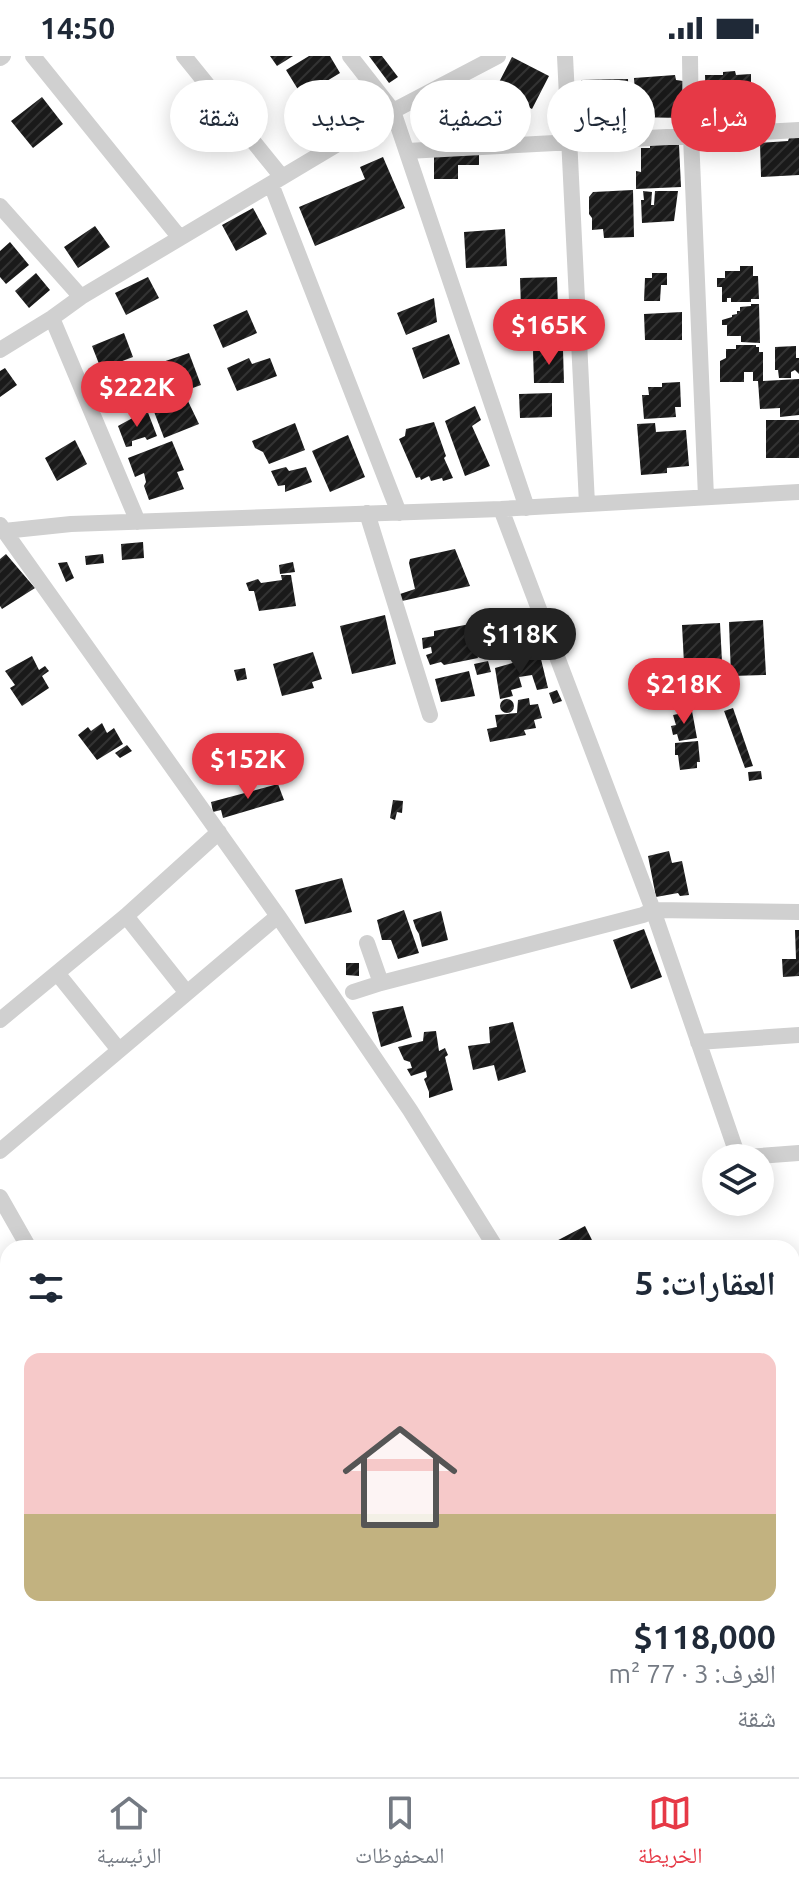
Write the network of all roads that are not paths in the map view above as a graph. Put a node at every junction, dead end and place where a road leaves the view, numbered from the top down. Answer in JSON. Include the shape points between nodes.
{"nodes":[{"id":1,"x":33,"y":56,"type":"edge"},
{"id":2,"x":184,"y":56,"type":"edge"},
{"id":3,"x":350,"y":56,"type":"edge"},
{"id":4,"x":498,"y":56,"type":"edge"},
{"id":5,"x":565,"y":56,"type":"edge"},
{"id":6,"x":690,"y":56,"type":"edge"},
{"id":7,"x":369,"y":80,"type":"edge"},
{"id":8,"x":566,"y":80,"type":"edge"},
{"id":9,"x":690,"y":80,"type":"edge"},
{"id":10,"x":394,"y":110,"type":"edge"},
{"id":11,"x":394,"y":114,"type":"edge"},
{"id":12,"x":799,"y":130,"type":"edge"},
{"id":13,"x":776,"y":131,"type":"edge"},
{"id":14,"x":547,"y":143,"type":"edge"},
{"id":15,"x":407,"y":151,"type":"junction"},
{"id":16,"x":324,"y":152,"type":"edge"},
{"id":17,"x":569,"y":152,"type":"edge"},
{"id":18,"x":692,"y":152,"type":"edge"},
{"id":19,"x":277,"y":180,"type":"junction"},
{"id":20,"x":0,"y":206,"type":"edge"},
{"id":21,"x":180,"y":238,"type":"junction"},
{"id":22,"x":81,"y":297,"type":"junction"},
{"id":23,"x":52,"y":318,"type":"junction"},
{"id":24,"x":0,"y":350,"type":"edge"},
{"id":25,"x":799,"y":492,"type":"edge"},
{"id":26,"x":706,"y":497,"type":"junction"},
{"id":27,"x":587,"y":504,"type":"junction"},
{"id":28,"x":527,"y":508,"type":"junction"},
{"id":29,"x":501,"y":509,"type":"junction"},
{"id":30,"x":367,"y":513,"type":"junction"},
{"id":31,"x":399,"y":513,"type":"junction"},
{"id":32,"x":138,"y":522,"type":"junction"},
{"id":33,"x":2,"y":528,"type":"edge"},
{"id":34,"x":430,"y":715,"type":"dead end"},
{"id":35,"x":219,"y":832,"type":"junction"},
{"id":36,"x":653,"y":910,"type":"junction"},
{"id":37,"x":799,"y":912,"type":"edge"},
{"id":38,"x":126,"y":916,"type":"junction"},
{"id":39,"x":278,"y":916,"type":"junction"},
{"id":40,"x":367,"y":943,"type":"dead end"},
{"id":41,"x":57,"y":973,"type":"junction"},
{"id":42,"x":381,"y":983,"type":"junction"},
{"id":43,"x":353,"y":992,"type":"dead end"},
{"id":44,"x":187,"y":993,"type":"junction"},
{"id":45,"x":0,"y":1020,"type":"edge"},
{"id":46,"x":799,"y":1035,"type":"edge"},
{"id":47,"x":698,"y":1042,"type":"junction"},
{"id":48,"x":119,"y":1050,"type":"junction"},
{"id":49,"x":0,"y":1151,"type":"edge"},
{"id":50,"x":799,"y":1153,"type":"edge"},
{"id":51,"x":0,"y":1197,"type":"edge"},
{"id":52,"x":24,"y":1240,"type":"edge"},
{"id":53,"x":491,"y":1240,"type":"edge"}],
"edges":[{"from":1,"to":21,"type":"street"},
{"from":2,"to":19,"type":"street"},
{"from":3,"to":7,"type":"street"},
{"from":4,"to":10,"type":"street"},
{"from":5,"to":8,"type":"street"},
{"from":6,"to":9,"type":"street"},
{"from":11,"to":15,"type":"street"},
{"from":12,"to":13,"type":"street"},
{"from":14,"to":15,"type":"street"},
{"from":15,"to":28,"type":"street"},
{"from":16,"to":19,"type":"street"},
{"from":17,"to":27,"type":"street"},
{"from":18,"to":26,"type":"street"},
{"from":19,"to":21,"type":"street"},
{"from":19,"to":31,"type":"street"},
{"from":20,"to":22,"type":"street"},
{"from":21,"to":22,"type":"street"},
{"from":22,"to":23,"type":"street"},
{"from":23,"to":24,"type":"street"},
{"from":23,"to":32,"type":"street"},
{"from":25,"to":26,"type":"street"},
{"from":26,"to":27,"type":"street"},
{"from":27,"to":28,"type":"street"},
{"from":28,"to":29,"type":"street"},
{"from":29,"to":31,"type":"street"},
{"from":29,"to":36,"type":"street"},
{"from":30,"to":31,"type":"street"},
{"from":30,"to":32,"type":"street"},
{"from":30,"to":34,"type":"street"},
{"from":32,"to":33,"type":"street"},
{"from":33,"to":35,"type":"street"},
{"from":35,"to":38,"type":"street"},
{"from":35,"to":39,"type":"street"},
{"from":36,"to":37,"type":"street"},
{"from":36,"to":42,"type":"street"},
{"from":36,"to":47,"type":"street"},
{"from":38,"to":41,"type":"street"},
{"from":38,"to":44,"type":"street"},
{"from":39,"to":44,"type":"street"},
{"from":39,"to":53,"type":"street"},
{"from":40,"to":42,"type":"street"},
{"from":41,"to":45,"type":"street"},
{"from":41,"to":48,"type":"street"},
{"from":42,"to":43,"type":"street"},
{"from":44,"to":48,"type":"street"},
{"from":46,"to":47,"type":"street"},
{"from":47,"to":50,"type":"street","via":[[738,1155]]},
{"from":48,"to":49,"type":"street"},
{"from":51,"to":52,"type":"street"}]}
